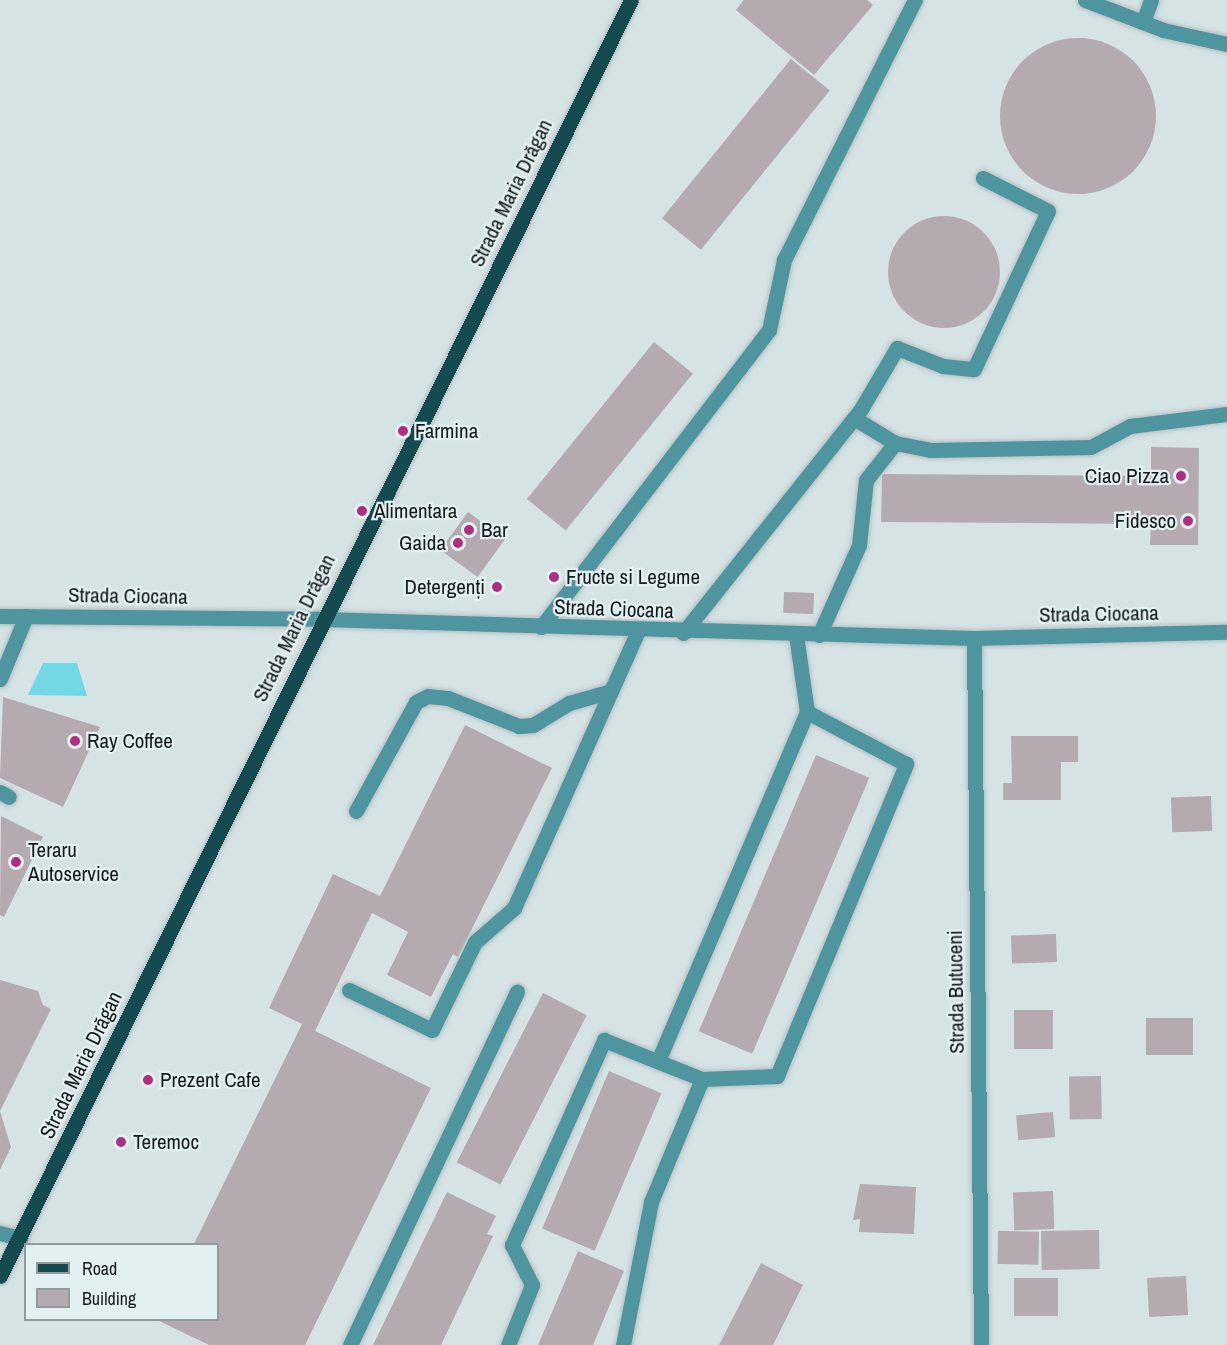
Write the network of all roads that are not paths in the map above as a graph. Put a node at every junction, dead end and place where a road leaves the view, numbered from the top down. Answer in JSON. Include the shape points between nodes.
{"nodes":[{"id":1,"x":631,"y":0,"type":"edge"},
{"id":2,"x":915,"y":0,"type":"edge"},
{"id":3,"x":1085,"y":0,"type":"edge"},
{"id":4,"x":1151,"y":0,"type":"edge"},
{"id":5,"x":1143,"y":22,"type":"junction"},
{"id":6,"x":1227,"y":44,"type":"edge"},
{"id":7,"x":983,"y":177,"type":"dead end"},
{"id":8,"x":1227,"y":414,"type":"edge"},
{"id":9,"x":854,"y":418,"type":"junction"},
{"id":10,"x":895,"y":443,"type":"junction"},
{"id":11,"x":0,"y":615,"type":"edge"},
{"id":12,"x":26,"y":616,"type":"junction"},
{"id":13,"x":321,"y":619,"type":"junction"},
{"id":14,"x":541,"y":627,"type":"junction"},
{"id":15,"x":638,"y":631,"type":"junction"},
{"id":16,"x":1227,"y":632,"type":"edge"},
{"id":17,"x":683,"y":633,"type":"junction"},
{"id":18,"x":796,"y":635,"type":"junction"},
{"id":19,"x":819,"y":635,"type":"junction"},
{"id":20,"x":974,"y":638,"type":"junction"},
{"id":21,"x":0,"y":679,"type":"edge"},
{"id":22,"x":611,"y":691,"type":"junction"},
{"id":23,"x":807,"y":712,"type":"junction"},
{"id":24,"x":356,"y":811,"type":"dead end"},
{"id":25,"x":349,"y":990,"type":"dead end"},
{"id":26,"x":517,"y":991,"type":"dead end"},
{"id":27,"x":658,"y":1061,"type":"junction"},
{"id":28,"x":702,"y":1079,"type":"junction"},
{"id":29,"x":0,"y":1233,"type":"edge"},
{"id":30,"x":20,"y":1238,"type":"junction"},
{"id":31,"x":0,"y":1276,"type":"edge"},
{"id":32,"x":350,"y":1345,"type":"edge"},
{"id":33,"x":508,"y":1345,"type":"edge"},
{"id":34,"x":623,"y":1345,"type":"edge"},
{"id":35,"x":981,"y":1345,"type":"edge"}],
"edges":[{"from":1,"to":13,"type":"main road","name":"Strada Maria Drăgan"},
{"from":2,"to":14,"type":"street","via":[[784,260],[769,330]]},
{"from":3,"to":5,"type":"street"},
{"from":4,"to":5,"type":"street"},
{"from":5,"to":6,"type":"street"},
{"from":7,"to":9,"type":"street","via":[[1048,211],[974,369],[943,366],[897,348]]},
{"from":8,"to":10,"type":"street","via":[[1130,426],[1090,447],[911,449]]},
{"from":9,"to":10,"type":"street"},
{"from":9,"to":17,"type":"street"},
{"from":10,"to":19,"type":"street","via":[[866,480],[859,545]]},
{"from":11,"to":12,"type":"street","name":"Strada Ciocana"},
{"from":12,"to":13,"type":"street","name":"Strada Ciocana"},
{"from":12,"to":21,"type":"street"},
{"from":13,"to":14,"type":"street","name":"Strada Ciocana"},
{"from":13,"to":30,"type":"main road","name":"Strada Maria Drăgan"},
{"from":14,"to":15,"type":"street","name":"Strada Ciocana"},
{"from":15,"to":17,"type":"street","name":"Strada Ciocana"},
{"from":15,"to":22,"type":"street"},
{"from":16,"to":20,"type":"street","name":"Strada Ciocana"},
{"from":17,"to":18,"type":"street","name":"Strada Ciocana"},
{"from":18,"to":19,"type":"street","name":"Strada Ciocana"},
{"from":18,"to":23,"type":"street"},
{"from":19,"to":20,"type":"street","name":"Strada Ciocana"},
{"from":20,"to":35,"type":"street","name":"Strada Butuceni"},
{"from":22,"to":24,"type":"street","via":[[569,703],[533,725],[519,726],[448,698],[428,696],[416,702]]},
{"from":22,"to":25,"type":"street","via":[[514,908],[476,942],[432,1030]]},
{"from":23,"to":27,"type":"street"},
{"from":23,"to":28,"type":"street","via":[[906,764],[777,1076]]},
{"from":26,"to":32,"type":"street"},
{"from":27,"to":28,"type":"street"},
{"from":27,"to":33,"type":"street","via":[[604,1040],[512,1245],[532,1285]]},
{"from":28,"to":34,"type":"street","via":[[651,1202]]},
{"from":29,"to":30,"type":"street"},
{"from":30,"to":31,"type":"main road","name":"Strada Maria Drăgan"}]}
